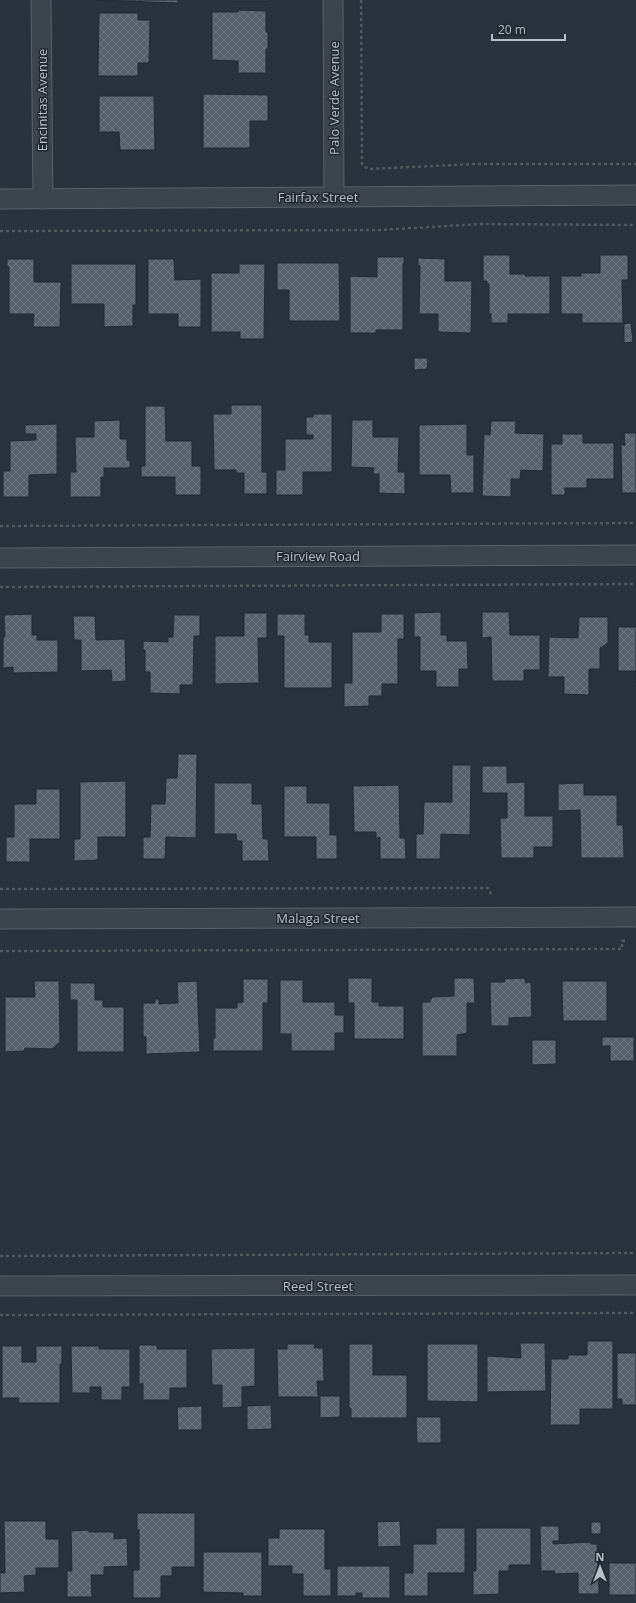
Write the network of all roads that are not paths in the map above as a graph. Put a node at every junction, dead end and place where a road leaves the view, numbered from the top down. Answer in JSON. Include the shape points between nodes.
{"nodes":[{"id":1,"x":41,"y":0,"type":"edge"},
{"id":2,"x":333,"y":0,"type":"edge"},
{"id":3,"x":636,"y":195,"type":"edge"},
{"id":4,"x":334,"y":197,"type":"junction"},
{"id":5,"x":0,"y":199,"type":"edge"},
{"id":6,"x":43,"y":199,"type":"junction"},
{"id":7,"x":636,"y":555,"type":"edge"},
{"id":8,"x":0,"y":558,"type":"edge"},
{"id":9,"x":636,"y":917,"type":"edge"},
{"id":10,"x":0,"y":919,"type":"edge"},
{"id":11,"x":636,"y":1285,"type":"edge"},
{"id":12,"x":0,"y":1286,"type":"edge"}],
"edges":[{"from":1,"to":6,"type":"street","name":"Encinitas Avenue"},
{"from":2,"to":4,"type":"street","name":"Palo Verde Avenue"},
{"from":3,"to":4,"type":"street","name":"Fairfax Street"},
{"from":4,"to":6,"type":"street","name":"Fairfax Street"},
{"from":5,"to":6,"type":"street","name":"Fairfax Street"},
{"from":7,"to":8,"type":"street","name":"Fairview Road"},
{"from":9,"to":10,"type":"street","name":"Malaga Street"},
{"from":11,"to":12,"type":"street","name":"Reed Street"}]}
